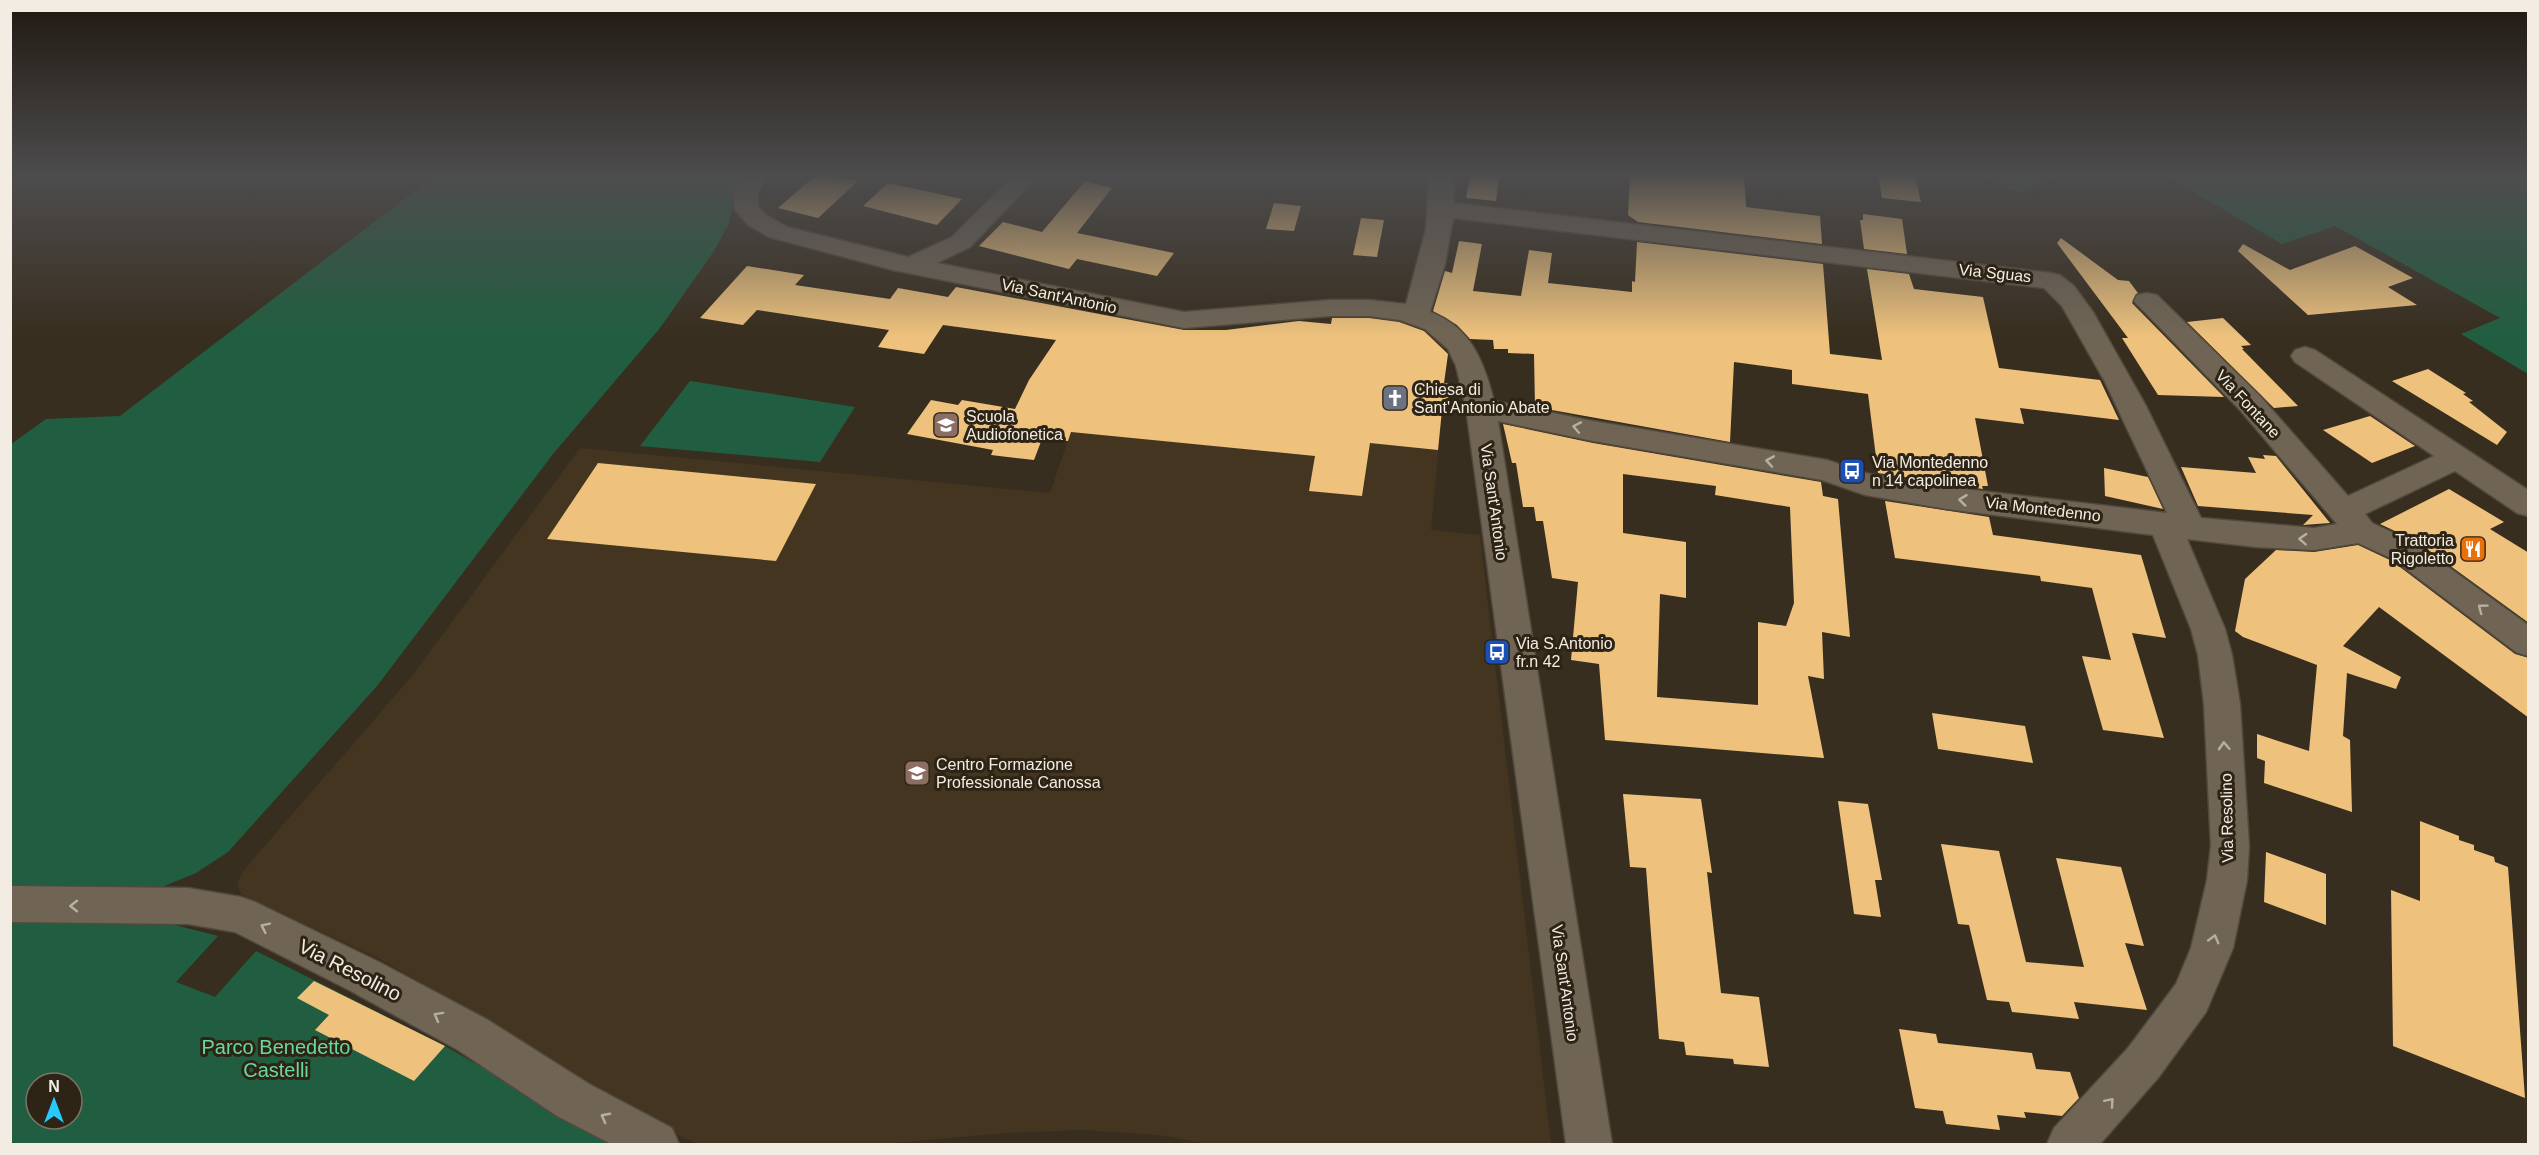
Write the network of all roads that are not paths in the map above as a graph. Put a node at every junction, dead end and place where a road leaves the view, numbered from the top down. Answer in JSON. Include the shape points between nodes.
{"nodes":[{"id":1,"x":776,"y":230,"type":"edge"},
{"id":2,"x":973,"y":230,"type":"edge"},
{"id":3,"x":1438,"y":230,"type":"edge"},
{"id":4,"x":1618,"y":230,"type":"edge"},
{"id":5,"x":961,"y":242,"type":"junction"},
{"id":6,"x":912,"y":265,"type":"junction"},
{"id":7,"x":952,"y":273,"type":"junction"},
{"id":8,"x":2146,"y":301,"type":"dead end"},
{"id":9,"x":1416,"y":315,"type":"junction"},
{"id":10,"x":2305,"y":356,"type":"dead end"},
{"id":11,"x":1481,"y":408,"type":"junction"},
{"id":12,"x":2457,"y":458,"type":"junction"},
{"id":13,"x":2529,"y":505,"type":"edge"},
{"id":14,"x":2352,"y":521,"type":"junction"},
{"id":15,"x":2177,"y":526,"type":"junction"},
{"id":16,"x":2529,"y":643,"type":"edge"},
{"id":17,"x":10,"y":904,"type":"edge"},
{"id":18,"x":657,"y":1144,"type":"edge"},
{"id":19,"x":1589,"y":1144,"type":"edge"},
{"id":20,"x":2070,"y":1144,"type":"edge"}],
"edges":[{"from":1,"to":6,"type":"street","name":"Via Sant'Antonio"},
{"from":2,"to":5,"type":"street"},
{"from":3,"to":9,"type":"street","via":[[1432,267]]},
{"from":4,"to":15,"type":"street","name":"Via Sguas","via":[[2051,281],[2067,293],[2149,435]]},
{"from":5,"to":6,"type":"street"},
{"from":5,"to":7,"type":"street"},
{"from":6,"to":7,"type":"street","name":"Via Sant'Antonio"},
{"from":7,"to":9,"type":"street","name":"Via Sant'Antonio","via":[[1184,320],[1228,320],[1336,307]]},
{"from":8,"to":14,"type":"street","name":"Via Fontane","via":[[2250,403]]},
{"from":9,"to":11,"type":"street","name":"Via Sant'Antonio","via":[[1449,333],[1458,343],[1470,366]]},
{"from":10,"to":12,"type":"street"},
{"from":15,"to":11,"type":"street","name":"Via Montedenno","one_way":true,"via":[[1947,498],[1865,484],[1827,470]]},
{"from":11,"to":19,"type":"street","name":"Via Sant'Antonio"},
{"from":12,"to":13,"type":"street"},
{"from":12,"to":14,"type":"street"},
{"from":14,"to":15,"type":"street","name":"Via Montedenno","one_way":true,"via":[[2314,539]]},
{"from":16,"to":14,"type":"street","name":"Via Fontane","one_way":true,"via":[[2404,551]]},
{"from":20,"to":15,"type":"street","name":"Via Resolino","one_way":true,"via":[[2143,1063],[2191,998],[2212,948],[2227,880],[2230,846],[2222,704],[2215,655]]},
{"from":18,"to":17,"type":"street","name":"Via Resolino","one_way":true,"via":[[573,1100],[473,1035],[241,915],[188,906]]}]}
